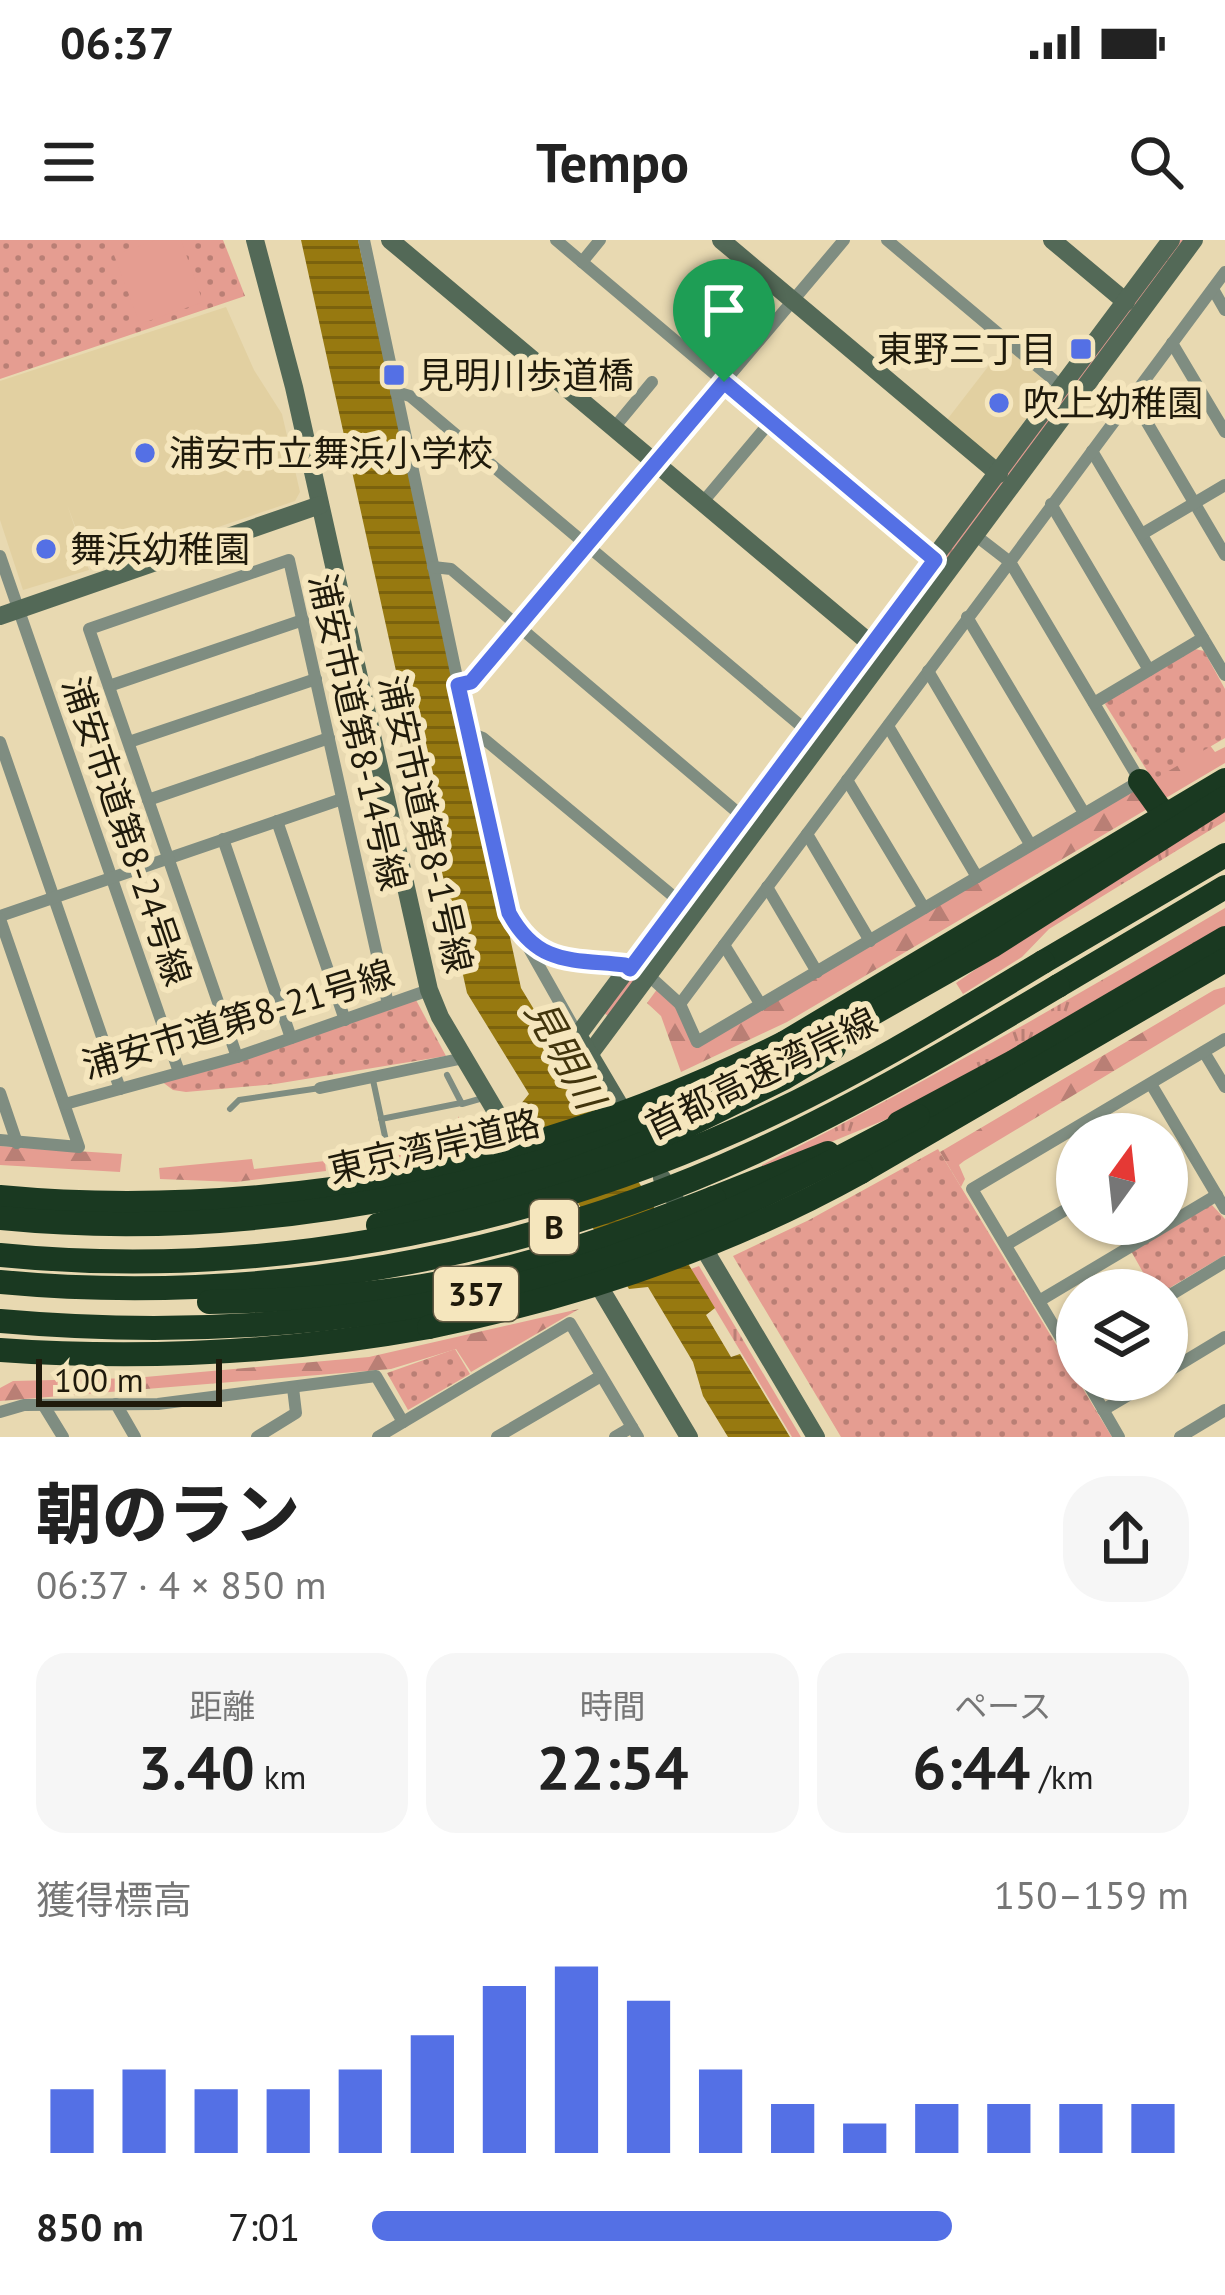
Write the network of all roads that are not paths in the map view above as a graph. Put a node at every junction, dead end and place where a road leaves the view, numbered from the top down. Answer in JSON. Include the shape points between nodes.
{"nodes":[{"id":1,"x":255,"y":240,"type":"edge"},
{"id":2,"x":364,"y":240,"type":"edge"},
{"id":3,"x":390,"y":240,"type":"edge"},
{"id":4,"x":556,"y":240,"type":"edge"},
{"id":5,"x":600,"y":240,"type":"edge"},
{"id":6,"x":721,"y":240,"type":"edge"},
{"id":7,"x":844,"y":240,"type":"edge"},
{"id":8,"x":887,"y":240,"type":"edge"},
{"id":9,"x":1052,"y":240,"type":"edge"},
{"id":10,"x":1171,"y":240,"type":"edge"},
{"id":11,"x":1194,"y":240,"type":"edge"},
{"id":12,"x":582,"y":262,"type":"junction"},
{"id":13,"x":1225,"y":272,"type":"edge"},
{"id":14,"x":1213,"y":289,"type":"junction"},
{"id":15,"x":793,"y":300,"type":"junction"},
{"id":16,"x":1126,"y":302,"type":"junction"},
{"id":17,"x":1225,"y":310,"type":"edge"},
{"id":18,"x":1172,"y":344,"type":"junction"},
{"id":19,"x":652,"y":382,"type":"dead end"},
{"id":20,"x":724,"y":382,"type":"junction"},
{"id":21,"x":1062,"y":387,"type":"junction"},
{"id":22,"x":397,"y":392,"type":"junction"},
{"id":23,"x":1132,"y":397,"type":"junction"},
{"id":24,"x":771,"y":421,"type":"junction"},
{"id":25,"x":614,"y":429,"type":"junction"},
{"id":26,"x":1225,"y":432,"type":"edge"},
{"id":27,"x":1092,"y":451,"type":"junction"},
{"id":28,"x":656,"y":464,"type":"junction"},
{"id":29,"x":999,"y":474,"type":"junction"},
{"id":30,"x":1225,"y":485,"type":"edge"},
{"id":31,"x":702,"y":503,"type":"junction"},
{"id":32,"x":1194,"y":503,"type":"junction"},
{"id":33,"x":1051,"y":504,"type":"junction"},
{"id":34,"x":320,"y":505,"type":"junction"},
{"id":35,"x":1142,"y":534,"type":"junction"},
{"id":36,"x":975,"y":536,"type":"junction"},
{"id":37,"x":586,"y":546,"type":"junction"},
{"id":38,"x":1225,"y":555,"type":"edge"},
{"id":39,"x":0,"y":556,"type":"edge"},
{"id":40,"x":935,"y":560,"type":"junction"},
{"id":41,"x":1010,"y":562,"type":"junction"},
{"id":42,"x":433,"y":567,"type":"junction"},
{"id":43,"x":10,"y":613,"type":"edge"},
{"id":44,"x":968,"y":617,"type":"junction"},
{"id":45,"x":302,"y":620,"type":"junction"},
{"id":46,"x":517,"y":627,"type":"junction"},
{"id":47,"x":1203,"y":638,"type":"junction"},
{"id":48,"x":871,"y":644,"type":"junction"},
{"id":49,"x":1149,"y":670,"type":"junction"},
{"id":50,"x":928,"y":671,"type":"junction"},
{"id":51,"x":1225,"y":675,"type":"edge"},
{"id":52,"x":316,"y":679,"type":"junction"},
{"id":53,"x":458,"y":685,"type":"junction"},
{"id":54,"x":109,"y":686,"type":"junction"},
{"id":55,"x":1094,"y":703,"type":"junction"},
{"id":56,"x":888,"y":726,"type":"junction"},
{"id":57,"x":807,"y":731,"type":"junction"},
{"id":58,"x":468,"y":732,"type":"junction"},
{"id":59,"x":329,"y":738,"type":"junction"},
{"id":60,"x":0,"y":742,"type":"edge"},
{"id":61,"x":129,"y":742,"type":"junction"},
{"id":62,"x":847,"y":779,"type":"junction"},
{"id":63,"x":1225,"y":780,"type":"edge"},
{"id":64,"x":1140,"y":781,"type":"junction"},
{"id":65,"x":1225,"y":798,"type":"edge"},
{"id":66,"x":342,"y":799,"type":"junction"},
{"id":67,"x":148,"y":800,"type":"junction"},
{"id":68,"x":1084,"y":813,"type":"junction"},
{"id":69,"x":1168,"y":813,"type":"junction"},
{"id":70,"x":743,"y":817,"type":"junction"},
{"id":71,"x":277,"y":821,"type":"junction"},
{"id":72,"x":807,"y":834,"type":"junction"},
{"id":73,"x":224,"y":839,"type":"junction"},
{"id":74,"x":1030,"y":844,"type":"junction"},
{"id":75,"x":1225,"y":855,"type":"edge"},
{"id":76,"x":168,"y":858,"type":"junction"},
{"id":77,"x":976,"y":877,"type":"junction"},
{"id":78,"x":111,"y":878,"type":"junction"},
{"id":79,"x":767,"y":887,"type":"junction"},
{"id":80,"x":1225,"y":887,"type":"edge"},
{"id":81,"x":53,"y":898,"type":"junction"},
{"id":82,"x":679,"y":901,"type":"junction"},
{"id":83,"x":924,"y":908,"type":"junction"},
{"id":84,"x":0,"y":918,"type":"edge"},
{"id":85,"x":522,"y":935,"type":"junction"},
{"id":86,"x":1225,"y":938,"type":"edge"},
{"id":87,"x":871,"y":941,"type":"junction"},
{"id":88,"x":724,"y":945,"type":"junction"},
{"id":89,"x":1225,"y":960,"type":"edge"},
{"id":90,"x":639,"y":971,"type":"junction"},
{"id":91,"x":817,"y":972,"type":"junction"},
{"id":92,"x":429,"y":990,"type":"junction"},
{"id":93,"x":388,"y":1004,"type":"junction"},
{"id":94,"x":680,"y":1004,"type":"junction"},
{"id":95,"x":761,"y":1005,"type":"junction"},
{"id":96,"x":345,"y":1020,"type":"junction"},
{"id":97,"x":578,"y":1035,"type":"junction"},
{"id":98,"x":291,"y":1038,"type":"junction"},
{"id":99,"x":1225,"y":1039,"type":"edge"},
{"id":100,"x":817,"y":1052,"type":"junction"},
{"id":101,"x":1204,"y":1052,"type":"junction"},
{"id":102,"x":589,"y":1054,"type":"junction"},
{"id":103,"x":237,"y":1058,"type":"junction"},
{"id":104,"x":464,"y":1058,"type":"junction"},
{"id":105,"x":179,"y":1072,"type":"junction"},
{"id":106,"x":447,"y":1075,"type":"dead end"},
{"id":107,"x":372,"y":1078,"type":"junction"},
{"id":108,"x":1151,"y":1084,"type":"junction"},
{"id":109,"x":1225,"y":1087,"type":"edge"},
{"id":110,"x":320,"y":1088,"type":"joint"},
{"id":111,"x":120,"y":1089,"type":"junction"},
{"id":112,"x":0,"y":1093,"type":"edge"},
{"id":113,"x":487,"y":1097,"type":"junction"},
{"id":114,"x":461,"y":1103,"type":"junction"},
{"id":115,"x":64,"y":1104,"type":"junction"},
{"id":116,"x":230,"y":1109,"type":"dead end"},
{"id":117,"x":1168,"y":1113,"type":"edge"},
{"id":118,"x":918,"y":1115,"type":"junction"},
{"id":119,"x":381,"y":1119,"type":"junction"},
{"id":120,"x":0,"y":1140,"type":"edge"},
{"id":121,"x":386,"y":1141,"type":"dead end"},
{"id":122,"x":17,"y":1143,"type":"junction"},
{"id":123,"x":1188,"y":1147,"type":"edge"},
{"id":124,"x":1216,"y":1195,"type":"junction"},
{"id":125,"x":0,"y":1197,"type":"edge"},
{"id":126,"x":1225,"y":1209,"type":"edge"},
{"id":127,"x":1056,"y":1215,"type":"edge"},
{"id":128,"x":0,"y":1218,"type":"edge"},
{"id":129,"x":1006,"y":1245,"type":"junction"},
{"id":130,"x":278,"y":1254,"type":"junction"},
{"id":131,"x":0,"y":1255,"type":"edge"},
{"id":132,"x":1225,"y":1262,"type":"edge"},
{"id":133,"x":4,"y":1283,"type":"edge"},
{"id":134,"x":1188,"y":1284,"type":"edge"},
{"id":135,"x":1039,"y":1301,"type":"junction"},
{"id":136,"x":0,"y":1321,"type":"edge"},
{"id":137,"x":1056,"y":1327,"type":"edge"},
{"id":138,"x":1225,"y":1337,"type":"edge"},
{"id":139,"x":0,"y":1350,"type":"edge"},
{"id":140,"x":101,"y":1355,"type":"junction"},
{"id":141,"x":1188,"y":1359,"type":"edge"},
{"id":142,"x":0,"y":1364,"type":"edge"},
{"id":143,"x":602,"y":1376,"type":"junction"},
{"id":144,"x":293,"y":1388,"type":"junction"},
{"id":145,"x":1098,"y":1401,"type":"edge"},
{"id":146,"x":1118,"y":1401,"type":"edge"},
{"id":147,"x":116,"y":1405,"type":"junction"},
{"id":148,"x":44,"y":1406,"type":"junction"},
{"id":149,"x":1103,"y":1410,"type":"junction"},
{"id":150,"x":1225,"y":1410,"type":"edge"},
{"id":151,"x":0,"y":1412,"type":"edge"},
{"id":152,"x":404,"y":1422,"type":"junction"},
{"id":153,"x":635,"y":1432,"type":"edge"},
{"id":154,"x":62,"y":1437,"type":"edge"},
{"id":155,"x":135,"y":1437,"type":"edge"},
{"id":156,"x":256,"y":1437,"type":"edge"},
{"id":157,"x":378,"y":1437,"type":"edge"},
{"id":158,"x":497,"y":1437,"type":"edge"},
{"id":159,"x":615,"y":1437,"type":"edge"},
{"id":160,"x":689,"y":1437,"type":"edge"},
{"id":161,"x":816,"y":1437,"type":"edge"},
{"id":162,"x":1119,"y":1437,"type":"edge"},
{"id":163,"x":1180,"y":1437,"type":"edge"}],
"edges":[{"from":1,"to":34,"type":"street","name":"浦安市道第8-1号線"},
{"from":2,"to":22,"type":"street"},
{"from":3,"to":25,"type":"street"},
{"from":4,"to":12,"type":"street"},
{"from":5,"to":12,"type":"street"},
{"from":6,"to":15,"type":"street"},
{"from":7,"to":15,"type":"street"},
{"from":8,"to":21,"type":"street"},
{"from":9,"to":16,"type":"street"},
{"from":10,"to":16,"type":"street"},
{"from":11,"to":36,"type":"street"},
{"from":12,"to":20,"type":"street"},
{"from":13,"to":14,"type":"street"},
{"from":14,"to":17,"type":"street"},
{"from":14,"to":18,"type":"street"},
{"from":15,"to":20,"type":"street"},
{"from":15,"to":29,"type":"street"},
{"from":16,"to":21,"type":"street"},
{"from":18,"to":23,"type":"street"},
{"from":18,"to":26,"type":"street"},
{"from":19,"to":25,"type":"street"},
{"from":20,"to":24,"type":"street"},
{"from":20,"to":28,"type":"street"},
{"from":21,"to":29,"type":"street"},
{"from":22,"to":37,"type":"street"},
{"from":22,"to":42,"type":"street"},
{"from":23,"to":27,"type":"street"},
{"from":23,"to":32,"type":"street"},
{"from":24,"to":31,"type":"street"},
{"from":24,"to":40,"type":"street"},
{"from":25,"to":28,"type":"street"},
{"from":27,"to":33,"type":"street"},
{"from":27,"to":35,"type":"street"},
{"from":28,"to":31,"type":"street"},
{"from":28,"to":37,"type":"street"},
{"from":29,"to":40,"type":"street"},
{"from":30,"to":32,"type":"street"},
{"from":31,"to":48,"type":"street"},
{"from":32,"to":35,"type":"street"},
{"from":32,"to":38,"type":"street"},
{"from":33,"to":41,"type":"street"},
{"from":33,"to":49,"type":"street"},
{"from":34,"to":43,"type":"street"},
{"from":34,"to":92,"type":"street","name":"浦安市道第8-1号線"},
{"from":35,"to":47,"type":"street"},
{"from":36,"to":41,"type":"street"},
{"from":36,"to":90,"type":"street"},
{"from":37,"to":46,"type":"street"},
{"from":37,"to":57,"type":"street"},
{"from":39,"to":43,"type":"street","name":"浦安市道第8-24号線"},
{"from":40,"to":48,"type":"street"},
{"from":41,"to":44,"type":"street"},
{"from":41,"to":55,"type":"street"},
{"from":42,"to":46,"type":"street","via":[[451,569]]},
{"from":42,"to":53,"type":"street"},
{"from":43,"to":78,"type":"street","name":"浦安市道第8-24号線"},
{"from":44,"to":50,"type":"street"},
{"from":44,"to":68,"type":"street"},
{"from":45,"to":52,"type":"street","name":"浦安市道第8-14号線"},
{"from":45,"to":54,"type":"street"},
{"from":45,"to":54,"type":"street","name":"浦安市道第8-14号線","via":[[290,560],[89,629]]},
{"from":46,"to":53,"type":"street","via":[[471,682]]},
{"from":46,"to":70,"type":"street"},
{"from":47,"to":49,"type":"street"},
{"from":47,"to":51,"type":"street"},
{"from":48,"to":57,"type":"street"},
{"from":49,"to":55,"type":"street"},
{"from":50,"to":56,"type":"street"},
{"from":50,"to":74,"type":"street"},
{"from":52,"to":59,"type":"street","name":"浦安市道第8-14号線"},
{"from":52,"to":61,"type":"street"},
{"from":53,"to":58,"type":"street"},
{"from":54,"to":61,"type":"street","name":"浦安市道第8-14号線"},
{"from":55,"to":64,"type":"street"},
{"from":56,"to":62,"type":"street"},
{"from":56,"to":77,"type":"street"},
{"from":57,"to":70,"type":"street"},
{"from":58,"to":82,"type":"street"},
{"from":58,"to":85,"type":"street","via":[[503,894]]},
{"from":59,"to":66,"type":"street","name":"浦安市道第8-14号線"},
{"from":59,"to":67,"type":"street"},
{"from":60,"to":81,"type":"street"},
{"from":61,"to":67,"type":"street","name":"浦安市道第8-14号線"},
{"from":62,"to":72,"type":"street"},
{"from":62,"to":83,"type":"street"},
{"from":63,"to":69,"type":"highway","name":"東京湾岸道路"},
{"from":64,"to":68,"type":"street"},
{"from":64,"to":69,"type":"highway"},
{"from":65,"to":100,"type":"highway","name":"東京湾岸道路"},
{"from":66,"to":71,"type":"street"},
{"from":66,"to":93,"type":"street","name":"浦安市道第8-14号線"},
{"from":67,"to":76,"type":"street","name":"浦安市道第8-14号線"},
{"from":68,"to":74,"type":"street"},
{"from":69,"to":125,"type":"highway","name":"東京湾岸道路","bridge":true,"via":[[784,1043],[558,1137],[348,1187],[202,1202]]},
{"from":70,"to":82,"type":"street"},
{"from":71,"to":73,"type":"street"},
{"from":71,"to":96,"type":"street"},
{"from":72,"to":79,"type":"street"},
{"from":72,"to":87,"type":"street"},
{"from":73,"to":76,"type":"street"},
{"from":73,"to":98,"type":"street"},
{"from":74,"to":77,"type":"street"},
{"from":75,"to":130,"type":"highway","name":"首都高速湾岸線","number":"B","bridge":true,"via":[[835,1083],[673,1158],[465,1223]]},
{"from":76,"to":78,"type":"street"},
{"from":76,"to":103,"type":"street","name":"浦安市道第8-14号線"},
{"from":77,"to":83,"type":"street"},
{"from":78,"to":81,"type":"street"},
{"from":78,"to":105,"type":"street","name":"浦安市道第8-24号線"},
{"from":79,"to":88,"type":"street"},
{"from":79,"to":91,"type":"street"},
{"from":80,"to":133,"type":"highway","name":"首都高速湾岸線","number":"B","bridge":true,"via":[[849,1106],[655,1194],[518,1238],[280,1281],[144,1288]]},
{"from":81,"to":84,"type":"street"},
{"from":81,"to":111,"type":"street"},
{"from":82,"to":90,"type":"street"},
{"from":83,"to":87,"type":"street"},
{"from":84,"to":115,"type":"street"},
{"from":85,"to":90,"type":"street","via":[[566,960]]},
{"from":85,"to":97,"type":"street"},
{"from":86,"to":118,"type":"highway","number":"357"},
{"from":87,"to":91,"type":"street"},
{"from":88,"to":94,"type":"street"},
{"from":88,"to":95,"type":"street"},
{"from":89,"to":140,"type":"highway","number":"357","bridge":true,"via":[[862,1172],[641,1270],[429,1328],[278,1348]]},
{"from":90,"to":94,"type":"street"},
{"from":90,"to":97,"type":"street"},
{"from":90,"to":102,"type":"street"},
{"from":91,"to":95,"type":"street"},
{"from":92,"to":93,"type":"street","name":"浦安市道第8-21号線"},
{"from":92,"to":104,"type":"street","name":"浦安市道第8-1号線"},
{"from":93,"to":96,"type":"street","name":"浦安市道第8-21号線"},
{"from":94,"to":95,"type":"street","via":[[697,1042]]},
{"from":96,"to":98,"type":"street","name":"浦安市道第8-21号線"},
{"from":97,"to":102,"type":"street"},
{"from":98,"to":103,"type":"street","name":"浦安市道第8-21号線"},
{"from":99,"to":101,"type":"street"},
{"from":100,"to":128,"type":"highway","name":"東京湾岸道路","bridge":true,"via":[[616,1137],[412,1193],[206,1219]]},
{"from":100,"to":130,"type":"highway","bridge":true,"via":[[724,1109],[619,1155]]},
{"from":101,"to":108,"type":"street"},
{"from":101,"to":109,"type":"street"},
{"from":102,"to":161,"type":"street"},
{"from":103,"to":105,"type":"street","name":"浦安市道第8-21号線"},
{"from":104,"to":107,"type":"street"},
{"from":104,"to":113,"type":"street","name":"浦安市道第8-1号線"},
{"from":105,"to":111,"type":"street","name":"浦安市道第8-21号線"},
{"from":106,"to":114,"type":"lane"},
{"from":107,"to":110,"type":"street"},
{"from":107,"to":119,"type":"lane"},
{"from":108,"to":117,"type":"street"},
{"from":108,"to":129,"type":"street","via":[[972,1189]]},
{"from":110,"to":116,"type":"lane","via":[[238,1100]]},
{"from":111,"to":115,"type":"street","name":"浦安市道第8-21号線"},
{"from":112,"to":122,"type":"street"},
{"from":113,"to":114,"type":"lane"},
{"from":113,"to":160,"type":"street","name":"浦安市道第8-1号線"},
{"from":114,"to":119,"type":"lane"},
{"from":115,"to":122,"type":"street","via":[[79,1147]]},
{"from":118,"to":133,"type":"highway","bridge":true,"via":[[622,1233],[420,1286],[144,1304],[76,1301]]},
{"from":118,"to":136,"type":"highway","number":"357","bridge":true,"via":[[676,1234],[502,1289],[289,1322]]},
{"from":119,"to":121,"type":"lane"},
{"from":120,"to":122,"type":"street"},
{"from":123,"to":124,"type":"street"},
{"from":124,"to":126,"type":"street"},
{"from":124,"to":135,"type":"street"},
{"from":127,"to":129,"type":"street"},
{"from":129,"to":135,"type":"street"},
{"from":130,"to":131,"type":"highway","name":"首都高速湾岸線","number":"B","bridge":true,"via":[[144,1262]]},
{"from":132,"to":134,"type":"street"},
{"from":135,"to":137,"type":"street"},
{"from":138,"to":141,"type":"street"},
{"from":139,"to":140,"type":"highway","number":"357"},
{"from":140,"to":142,"type":"highway"},
{"from":143,"to":152,"type":"street","via":[[570,1323]]},
{"from":143,"to":153,"type":"street"},
{"from":143,"to":158,"type":"street"},
{"from":144,"to":147,"type":"street"},
{"from":144,"to":152,"type":"street","via":[[376,1376]]},
{"from":144,"to":156,"type":"street","via":[[296,1413]]},
{"from":145,"to":149,"type":"street"},
{"from":146,"to":149,"type":"street"},
{"from":147,"to":148,"type":"street"},
{"from":147,"to":155,"type":"street"},
{"from":148,"to":151,"type":"street"},
{"from":148,"to":154,"type":"street"},
{"from":149,"to":162,"type":"street"},
{"from":150,"to":163,"type":"street"},
{"from":152,"to":157,"type":"street"},
{"from":153,"to":159,"type":"street"}]}
